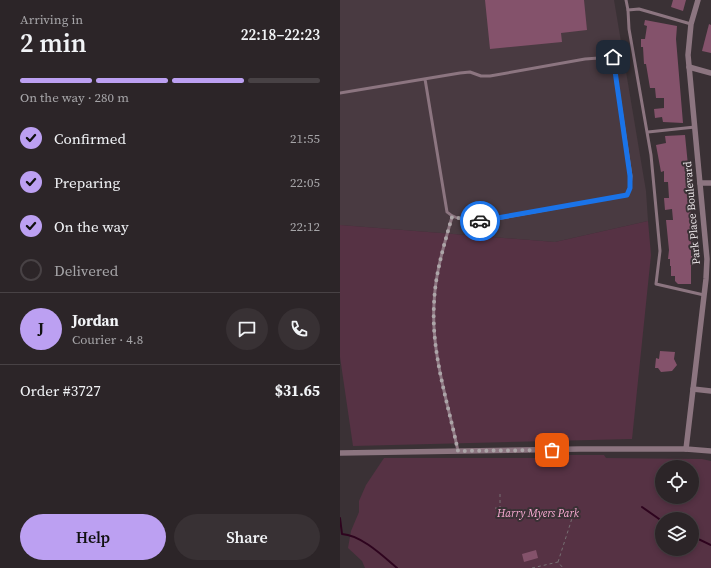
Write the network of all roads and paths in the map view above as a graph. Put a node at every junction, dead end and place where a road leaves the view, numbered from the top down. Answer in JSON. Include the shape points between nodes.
{"nodes":[{"id":1,"x":626,"y":0,"type":"edge"},
{"id":2,"x":698,"y":0,"type":"edge"},
{"id":3,"x":628,"y":10,"type":"junction"},
{"id":4,"x":691,"y":24,"type":"junction"},
{"id":5,"x":689,"y":67,"type":"junction"},
{"id":6,"x":711,"y":73,"type":"edge"},
{"id":7,"x":425,"y":78,"type":"junction"},
{"id":8,"x":340,"y":93,"type":"edge"},
{"id":9,"x":695,"y":127,"type":"junction"},
{"id":10,"x":648,"y":132,"type":"junction"},
{"id":11,"x":700,"y":183,"type":"junction"},
{"id":12,"x":711,"y":183,"type":"edge"},
{"id":13,"x":452,"y":217,"type":"junction"},
{"id":14,"x":709,"y":270,"type":"edge"},
{"id":15,"x":704,"y":295,"type":"junction"},
{"id":16,"x":693,"y":389,"type":"junction"},
{"id":17,"x":711,"y":392,"type":"edge"},
{"id":18,"x":686,"y":449,"type":"junction"},
{"id":19,"x":458,"y":451,"type":"junction"},
{"id":20,"x":711,"y":451,"type":"edge"},
{"id":21,"x":340,"y":454,"type":"edge"},
{"id":22,"x":500,"y":491,"type":"dead end"},
{"id":23,"x":495,"y":508,"type":"dead end"},
{"id":24,"x":500,"y":509,"type":"junction"},
{"id":25,"x":505,"y":509,"type":"dead end"},
{"id":26,"x":575,"y":509,"type":"dead end"},
{"id":27,"x":500,"y":515,"type":"dead end"},
{"id":28,"x":558,"y":562,"type":"junction"},
{"id":29,"x":532,"y":568,"type":"edge"},
{"id":30,"x":563,"y":568,"type":"edge"}],
"edges":[{"from":1,"to":3,"type":"lane"},
{"from":2,"to":4,"type":"street","name":"Park Place Boulevard"},
{"from":3,"to":4,"type":"lane","via":[[639,9]]},
{"from":3,"to":10,"type":"lane"},
{"from":4,"to":5,"type":"street","name":"Park Place Boulevard","via":[[688,42]]},
{"from":5,"to":6,"type":"street"},
{"from":5,"to":9,"type":"street","name":"Park Place Boulevard"},
{"from":7,"to":8,"type":"lane"},
{"from":7,"to":13,"type":"lane","via":[[447,212]]},
{"from":7,"to":13,"type":"lane","via":[[470,72],[490,76],[585,59],[613,57],[630,176],[627,195],[485,222]]},
{"from":9,"to":10,"type":"lane"},
{"from":9,"to":11,"type":"street","name":"Park Place Boulevard"},
{"from":10,"to":15,"type":"lane","via":[[660,251],[656,284]]},
{"from":11,"to":12,"type":"street"},
{"from":11,"to":14,"type":"street","name":"Park Place Boulevard"},
{"from":13,"to":19,"type":"lane","via":[[434,302],[434,322],[439,363]]},
{"from":14,"to":15,"type":"street","name":"Park Place Boulevard"},
{"from":15,"to":16,"type":"street","name":"Park Place Boulevard"},
{"from":16,"to":17,"type":"street"},
{"from":16,"to":18,"type":"street","name":"Park Place Boulevard"},
{"from":18,"to":19,"type":"street"},
{"from":18,"to":20,"type":"street"},
{"from":19,"to":21,"type":"street"},
{"from":22,"to":24,"type":"path"},
{"from":23,"to":24,"type":"path"},
{"from":24,"to":25,"type":"path"},
{"from":24,"to":27,"type":"path"},
{"from":26,"to":28,"type":"path"},
{"from":28,"to":29,"type":"path"},
{"from":28,"to":30,"type":"path"}]}
